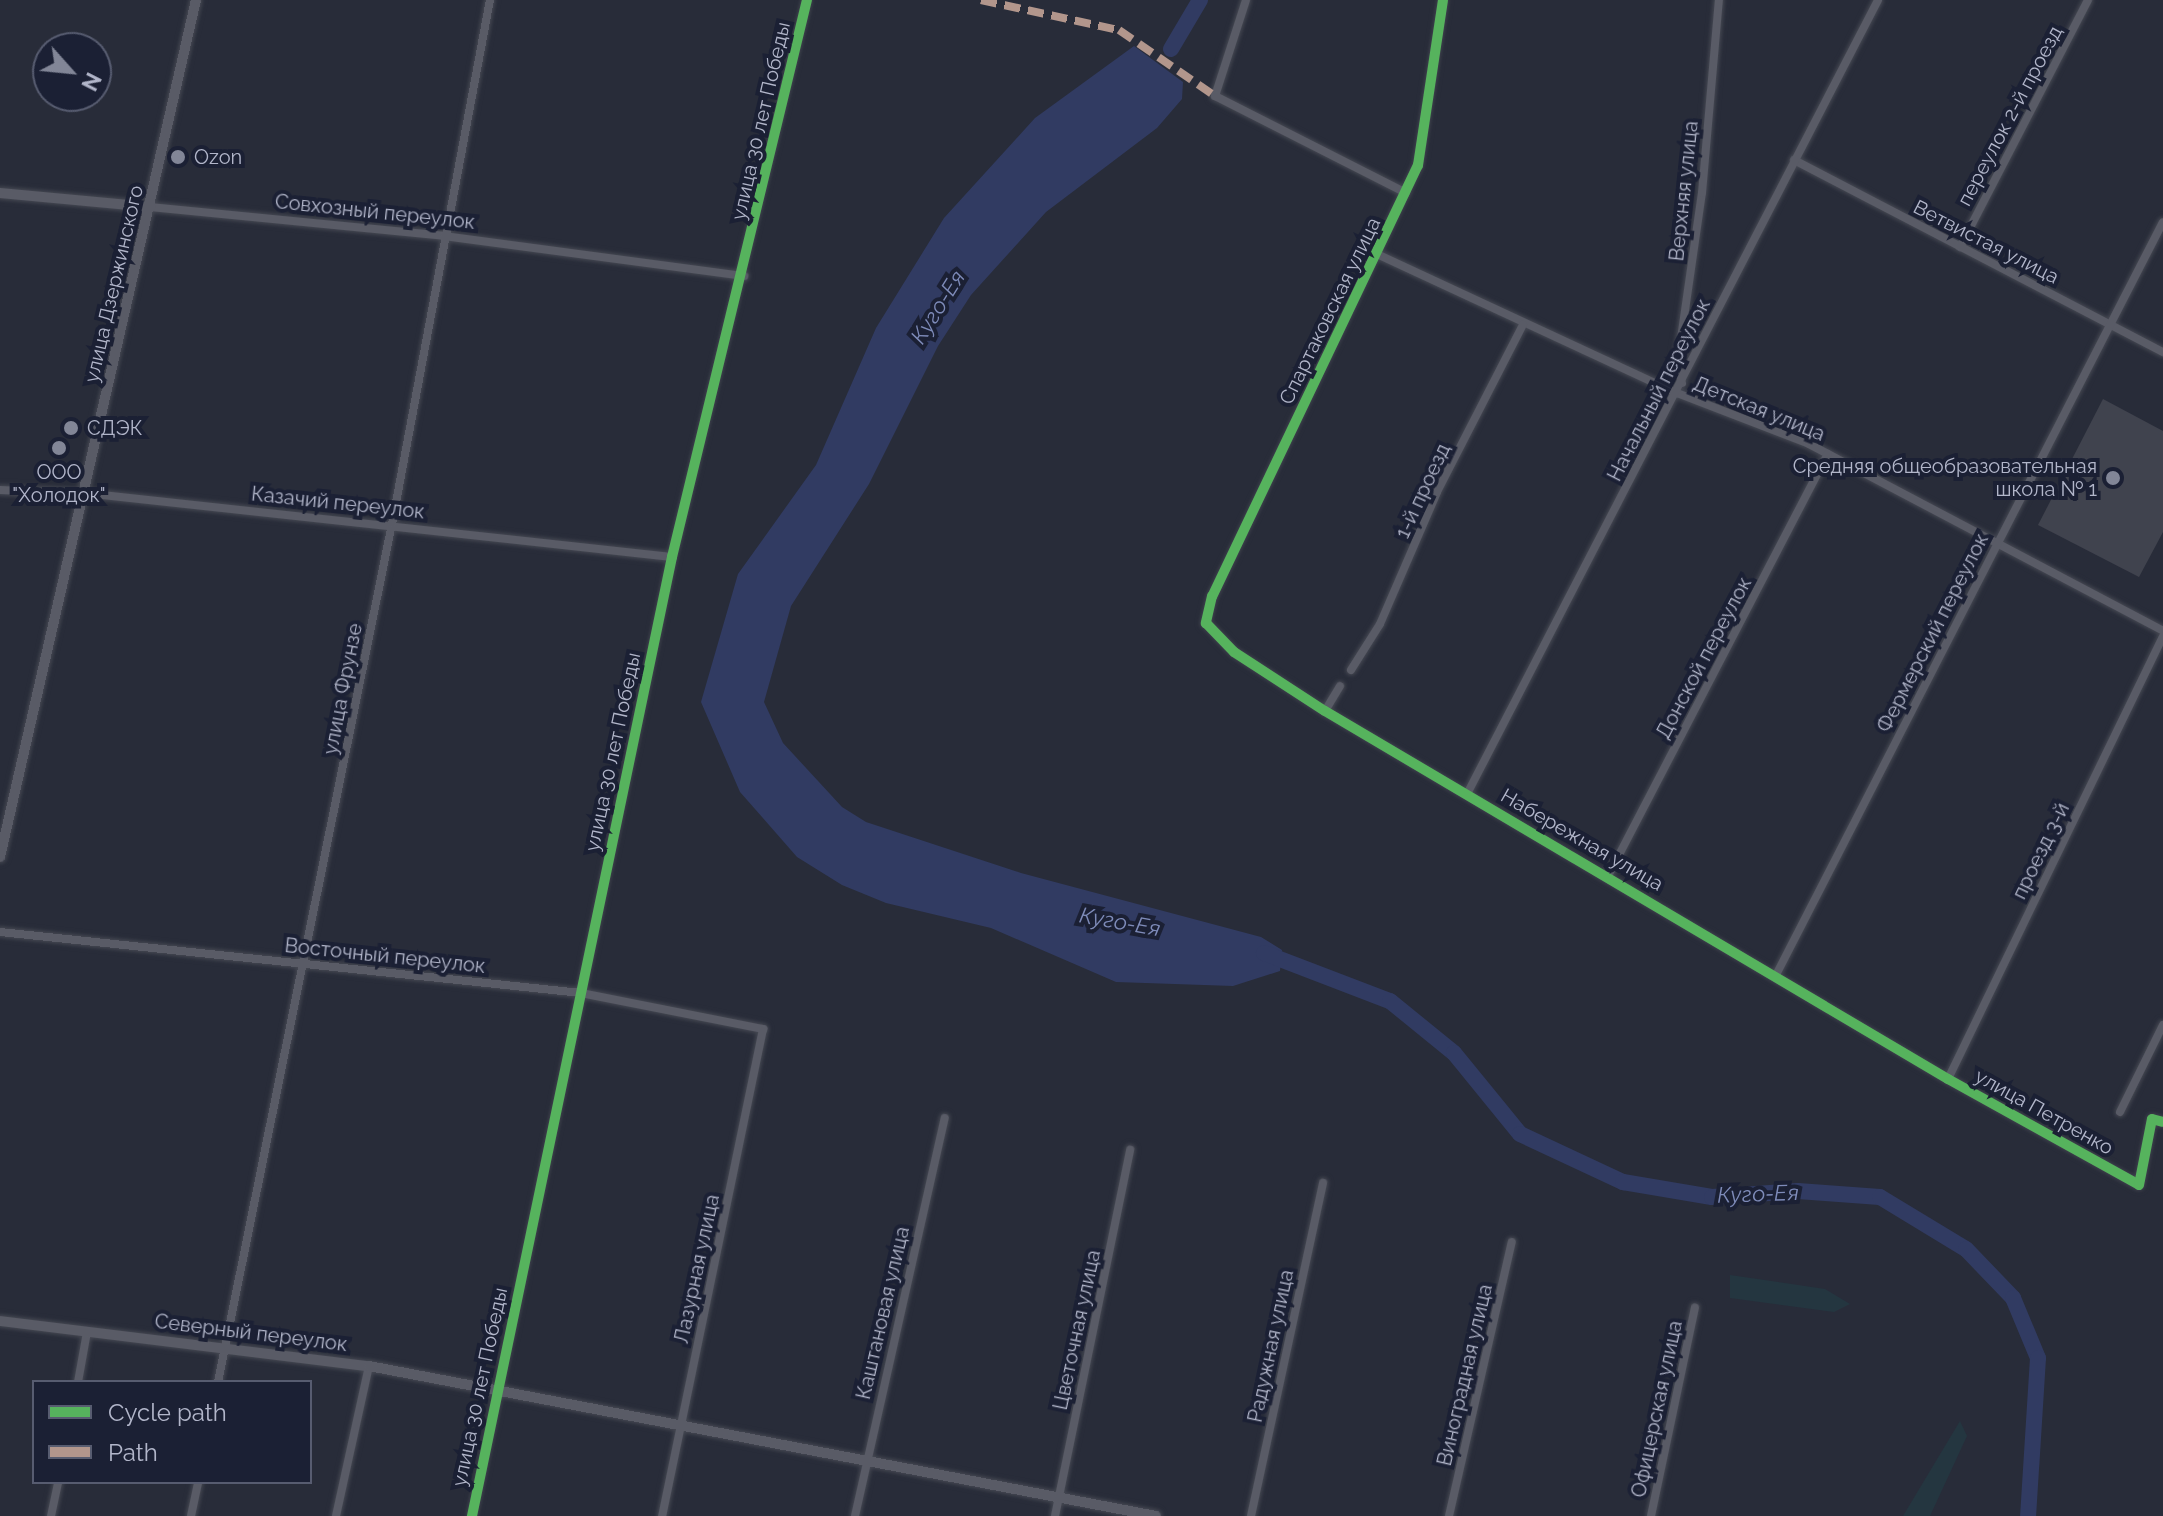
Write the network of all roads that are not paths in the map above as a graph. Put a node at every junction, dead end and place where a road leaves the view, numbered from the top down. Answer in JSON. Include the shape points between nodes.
{"nodes":[{"id":1,"x":196,"y":0,"type":"edge"},
{"id":2,"x":490,"y":0,"type":"edge"},
{"id":3,"x":807,"y":0,"type":"edge"},
{"id":4,"x":1246,"y":0,"type":"edge"},
{"id":5,"x":1443,"y":0,"type":"edge"},
{"id":6,"x":1719,"y":0,"type":"edge"},
{"id":7,"x":1878,"y":0,"type":"edge"},
{"id":8,"x":2088,"y":0,"type":"edge"},
{"id":9,"x":1794,"y":160,"type":"junction"},
{"id":10,"x":0,"y":193,"type":"edge"},
{"id":11,"x":1406,"y":193,"type":"junction"},
{"id":12,"x":150,"y":207,"type":"junction"},
{"id":13,"x":2163,"y":222,"type":"edge"},
{"id":14,"x":444,"y":236,"type":"junction"},
{"id":15,"x":1960,"y":247,"type":"junction"},
{"id":16,"x":1377,"y":254,"type":"junction"},
{"id":17,"x":744,"y":276,"type":"junction"},
{"id":18,"x":2109,"y":324,"type":"junction"},
{"id":19,"x":1523,"y":325,"type":"junction"},
{"id":20,"x":2163,"y":352,"type":"edge"},
{"id":21,"x":1682,"y":383,"type":"junction"},
{"id":22,"x":1677,"y":393,"type":"junction"},
{"id":23,"x":1828,"y":454,"type":"junction"},
{"id":24,"x":0,"y":490,"type":"edge"},
{"id":25,"x":83,"y":493,"type":"junction"},
{"id":26,"x":392,"y":524,"type":"junction"},
{"id":27,"x":1996,"y":544,"type":"junction"},
{"id":28,"x":672,"y":557,"type":"junction"},
{"id":29,"x":1206,"y":623,"type":"joint"},
{"id":30,"x":2163,"y":634,"type":"edge"},
{"id":31,"x":1351,"y":670,"type":"dead end"},
{"id":32,"x":1340,"y":686,"type":"dead end"},
{"id":33,"x":1325,"y":711,"type":"junction"},
{"id":34,"x":1467,"y":794,"type":"junction"},
{"id":35,"x":0,"y":857,"type":"edge"},
{"id":36,"x":1608,"y":876,"type":"junction"},
{"id":37,"x":0,"y":932,"type":"edge"},
{"id":38,"x":305,"y":964,"type":"junction"},
{"id":39,"x":1777,"y":973,"type":"junction"},
{"id":40,"x":581,"y":993,"type":"junction"},
{"id":41,"x":2163,"y":1025,"type":"edge"},
{"id":42,"x":763,"y":1029,"type":"joint"},
{"id":43,"x":1948,"y":1079,"type":"junction"},
{"id":44,"x":2120,"y":1112,"type":"dead end"},
{"id":45,"x":945,"y":1118,"type":"dead end"},
{"id":46,"x":2163,"y":1122,"type":"edge"},
{"id":47,"x":1130,"y":1150,"type":"dead end"},
{"id":48,"x":1323,"y":1183,"type":"dead end"},
{"id":49,"x":1512,"y":1242,"type":"dead end"},
{"id":50,"x":1695,"y":1308,"type":"dead end"},
{"id":51,"x":0,"y":1321,"type":"edge"},
{"id":52,"x":87,"y":1332,"type":"junction"},
{"id":53,"x":225,"y":1347,"type":"junction"},
{"id":54,"x":369,"y":1366,"type":"junction"},
{"id":55,"x":78,"y":1380,"type":"edge"},
{"id":56,"x":218,"y":1380,"type":"edge"},
{"id":57,"x":497,"y":1390,"type":"junction"},
{"id":58,"x":681,"y":1424,"type":"junction"},
{"id":59,"x":867,"y":1457,"type":"junction"},
{"id":60,"x":58,"y":1484,"type":"edge"},
{"id":61,"x":198,"y":1484,"type":"edge"},
{"id":62,"x":1059,"y":1495,"type":"junction"},
{"id":63,"x":51,"y":1516,"type":"edge"},
{"id":64,"x":191,"y":1516,"type":"edge"},
{"id":65,"x":336,"y":1516,"type":"edge"},
{"id":66,"x":472,"y":1516,"type":"edge"},
{"id":67,"x":662,"y":1516,"type":"edge"},
{"id":68,"x":855,"y":1516,"type":"edge"},
{"id":69,"x":1055,"y":1516,"type":"edge"},
{"id":70,"x":1156,"y":1516,"type":"edge"},
{"id":71,"x":1251,"y":1516,"type":"edge"},
{"id":72,"x":1449,"y":1516,"type":"edge"},
{"id":73,"x":1651,"y":1516,"type":"edge"}],
"edges":[{"from":1,"to":12,"type":"street","name":"улица Дзержинского"},
{"from":2,"to":14,"type":"street","name":"улица Фрунзе"},
{"from":3,"to":17,"type":"street","name":"улица 30 лет Победы"},
{"from":4,"to":11,"type":"street","via":[[1215,96]]},
{"from":5,"to":11,"type":"street","name":"Спартаковская улица","via":[[1428,115]]},
{"from":6,"to":21,"type":"street","name":"Верхняя улица","via":[[1702,193],[1677,366]]},
{"from":7,"to":9,"type":"street","name":"Начальный переулок"},
{"from":8,"to":15,"type":"street","name":"переулок 2-й проезд"},
{"from":9,"to":15,"type":"street","name":"Ветвистая улица"},
{"from":9,"to":21,"type":"street","name":"Начальный переулок"},
{"from":10,"to":12,"type":"street","name":"Совхозный переулок"},
{"from":11,"to":16,"type":"street","name":"Спартаковская улица"},
{"from":12,"to":14,"type":"street","name":"Совхозный переулок"},
{"from":12,"to":25,"type":"street","name":"улица Дзержинского"},
{"from":13,"to":18,"type":"street","name":"Фермерский переулок"},
{"from":14,"to":17,"type":"street","name":"Совхозный переулок"},
{"from":14,"to":26,"type":"street","name":"улица Фрунзе"},
{"from":15,"to":18,"type":"street","name":"Ветвистая улица"},
{"from":16,"to":19,"type":"street","name":"Детская улица"},
{"from":16,"to":29,"type":"street","name":"Спартаковская улица","via":[[1212,596]]},
{"from":17,"to":28,"type":"street","name":"улица 30 лет Победы"},
{"from":18,"to":20,"type":"street","name":"Ветвистая улица"},
{"from":18,"to":27,"type":"street","name":"Фермерский переулок"},
{"from":19,"to":22,"type":"street","name":"Детская улица"},
{"from":19,"to":31,"type":"street","name":"1-й проезд","via":[[1437,492],[1380,624]]},
{"from":21,"to":22,"type":"street","name":"Начальный переулок"},
{"from":22,"to":23,"type":"street","name":"Детская улица"},
{"from":22,"to":34,"type":"street","name":"Начальный переулок"},
{"from":23,"to":27,"type":"street","name":"Детская улица"},
{"from":23,"to":36,"type":"street","name":"Донской переулок"},
{"from":24,"to":25,"type":"street","name":"Казачий переулок"},
{"from":25,"to":26,"type":"street","name":"Казачий переулок"},
{"from":25,"to":35,"type":"street","name":"улица Дзержинского"},
{"from":26,"to":28,"type":"street","name":"Казачий переулок"},
{"from":26,"to":38,"type":"street","name":"улица Фрунзе"},
{"from":27,"to":30,"type":"street","name":"Детская улица"},
{"from":27,"to":39,"type":"street","name":"Фермерский переулок"},
{"from":28,"to":40,"type":"street","name":"улица 30 лет Победы"},
{"from":29,"to":33,"type":"street","name":"Набережная улица","via":[[1234,652]]},
{"from":30,"to":43,"type":"street","name":"проезд 3-й"},
{"from":32,"to":33,"type":"street"},
{"from":33,"to":34,"type":"street","name":"Набережная улица"},
{"from":34,"to":36,"type":"street","name":"Набережная улица"},
{"from":36,"to":39,"type":"street","name":"Набережная улица"},
{"from":37,"to":38,"type":"street","name":"Восточный переулок"},
{"from":38,"to":40,"type":"street","name":"Восточный переулок"},
{"from":38,"to":53,"type":"street","name":"улица Фрунзе"},
{"from":39,"to":43,"type":"street","name":"Набережная улица"},
{"from":40,"to":42,"type":"street","name":"Восточный переулок"},
{"from":40,"to":57,"type":"street","name":"улица 30 лет Победы"},
{"from":41,"to":44,"type":"street"},
{"from":42,"to":58,"type":"street","name":"Лазурная улица"},
{"from":43,"to":46,"type":"street","name":"улица Петренко","via":[[2139,1185],[2152,1119]]},
{"from":45,"to":59,"type":"street","name":"Каштановая улица"},
{"from":47,"to":62,"type":"street","name":"Цветочная улица"},
{"from":48,"to":71,"type":"street","name":"Радужная улица"},
{"from":49,"to":72,"type":"street","name":"Виноградная улица"},
{"from":50,"to":73,"type":"street","name":"Офицерская улица"},
{"from":51,"to":52,"type":"street","name":"Северный переулок"},
{"from":52,"to":53,"type":"street","name":"Северный переулок"},
{"from":52,"to":55,"type":"street"},
{"from":53,"to":54,"type":"street","name":"Северный переулок"},
{"from":53,"to":56,"type":"street","name":"улица Фрунзе"},
{"from":54,"to":57,"type":"street","name":"Северный переулок"},
{"from":54,"to":65,"type":"street"},
{"from":57,"to":58,"type":"street","name":"Северный переулок"},
{"from":57,"to":66,"type":"street","name":"улица 30 лет Победы"},
{"from":58,"to":59,"type":"street","name":"Северный переулок"},
{"from":58,"to":67,"type":"street","name":"Лазурная улица"},
{"from":59,"to":62,"type":"street","name":"Северный переулок"},
{"from":59,"to":68,"type":"street","name":"Каштановая улица"},
{"from":60,"to":63,"type":"street"},
{"from":61,"to":64,"type":"street"},
{"from":62,"to":69,"type":"street","name":"Цветочная улица"},
{"from":62,"to":70,"type":"street","name":"Северный переулок"}]}
